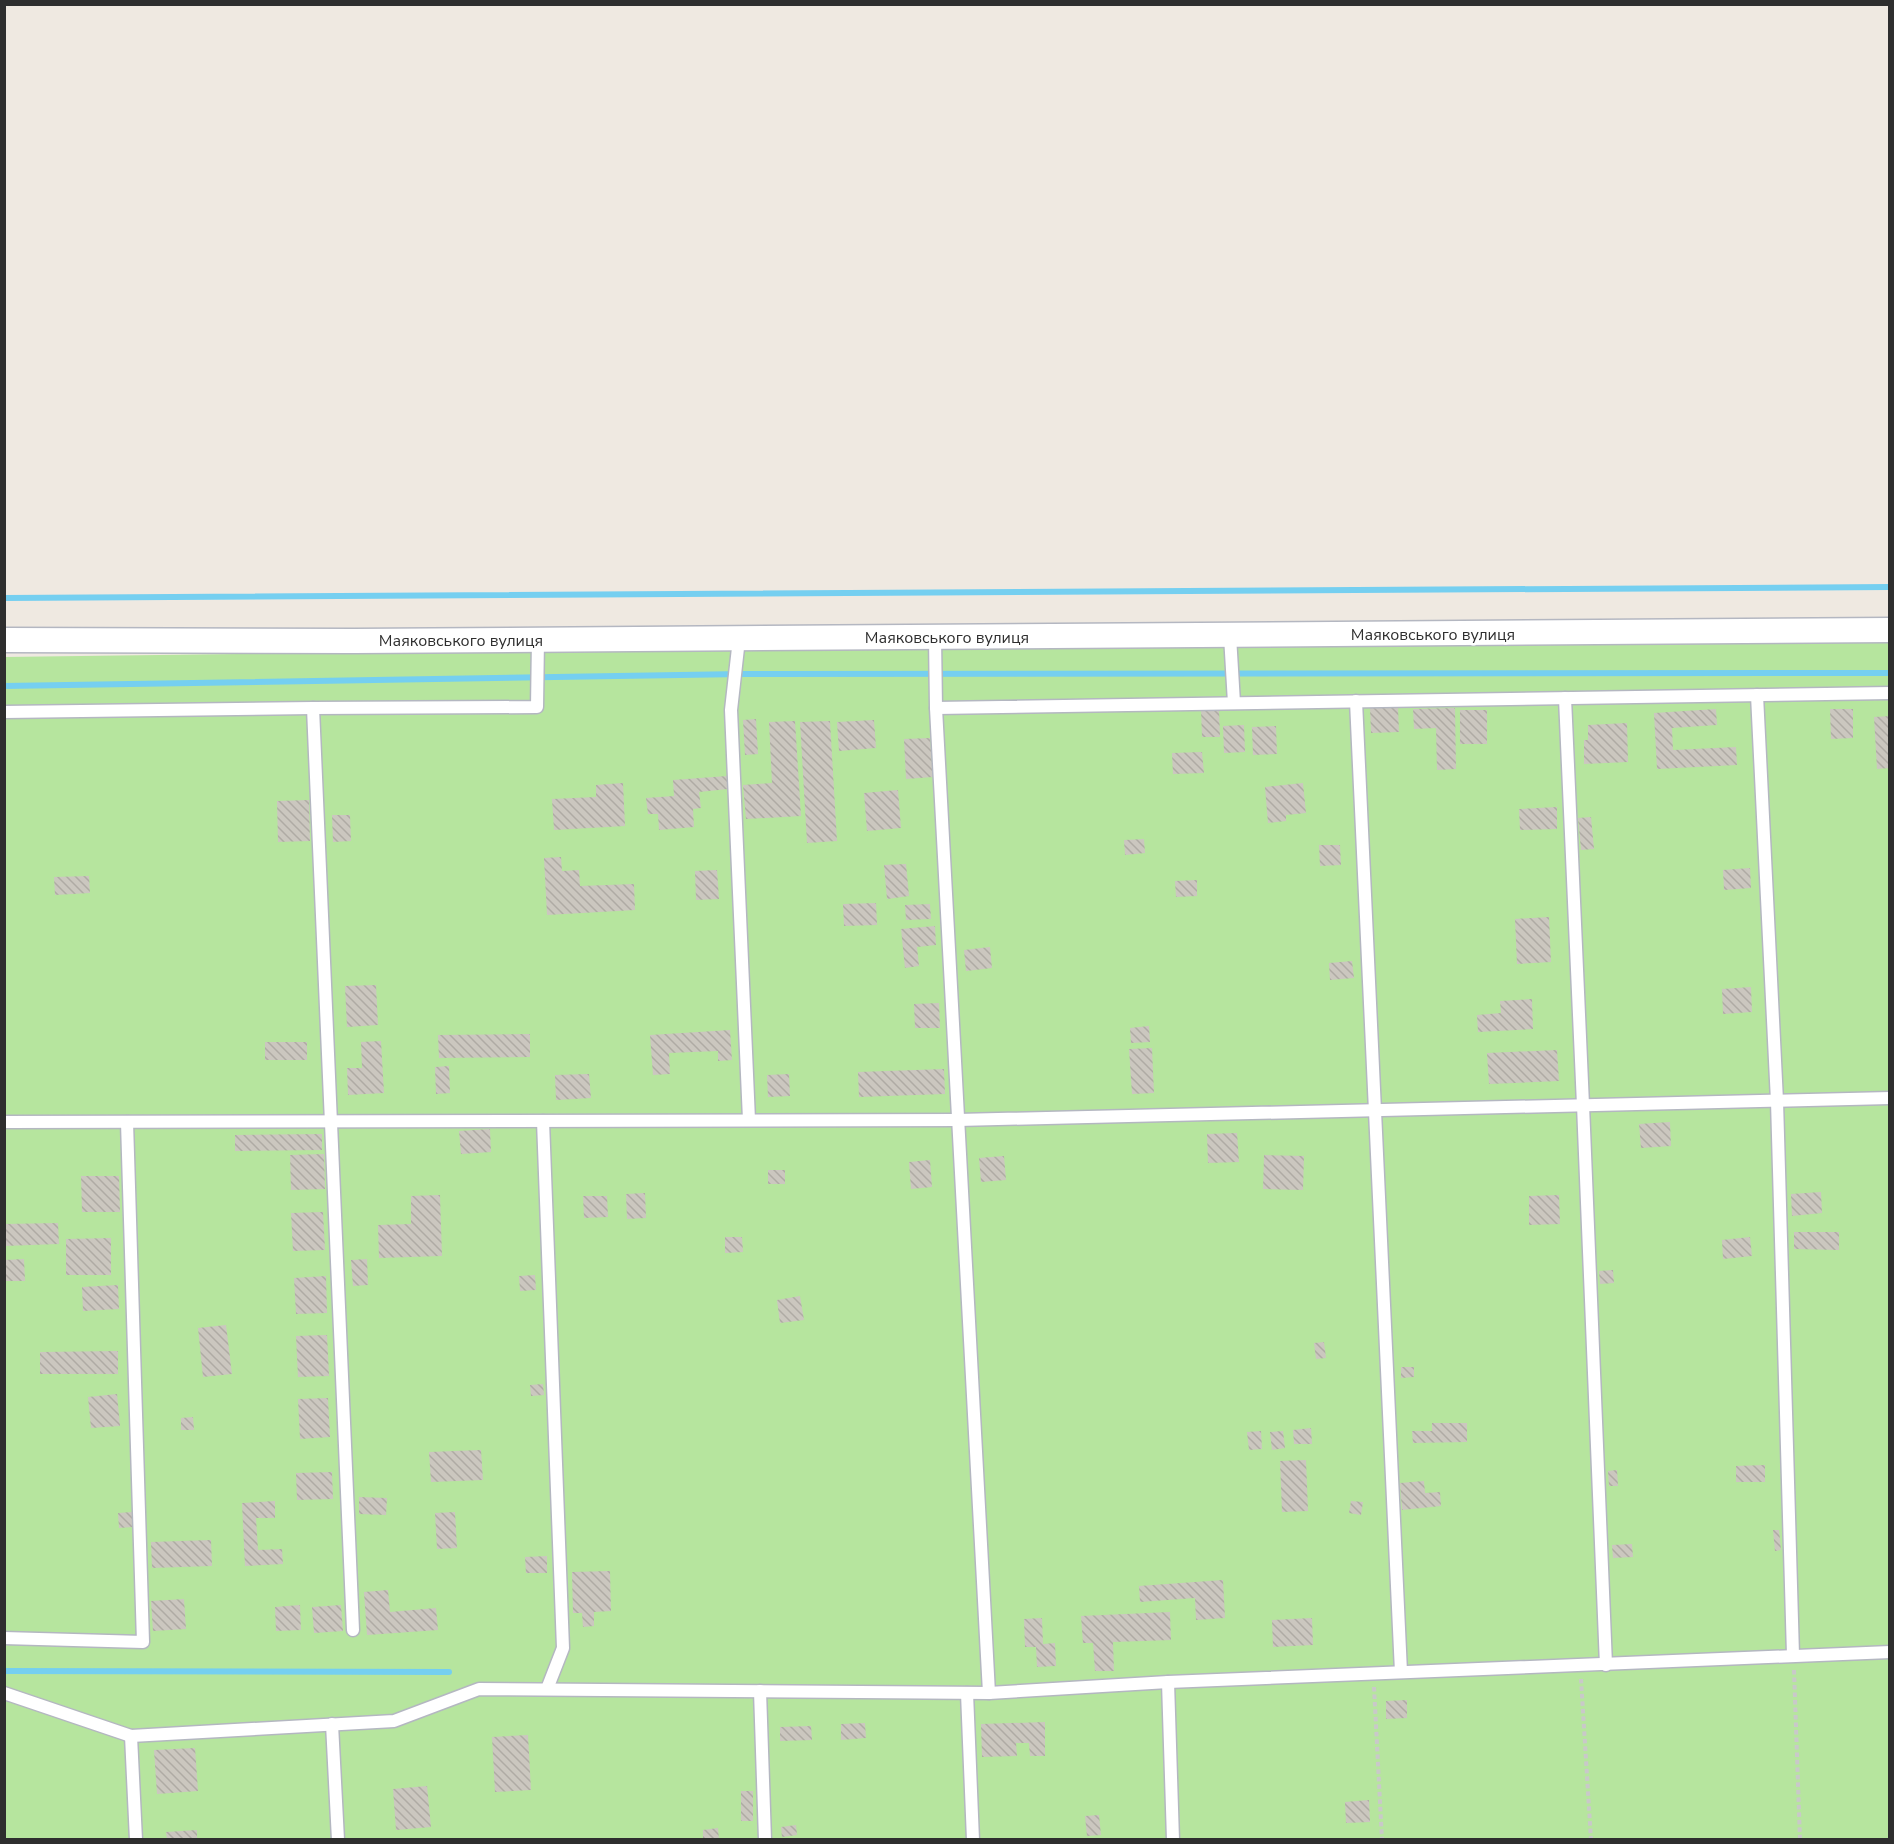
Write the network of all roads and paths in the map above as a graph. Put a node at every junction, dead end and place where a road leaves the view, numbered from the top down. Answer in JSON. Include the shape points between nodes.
{"nodes":[{"id":1,"x":1890,"y":630,"type":"edge"},
{"id":2,"x":1230,"y":636,"type":"junction"},
{"id":3,"x":935,"y":637,"type":"junction"},
{"id":4,"x":739,"y":639,"type":"junction"},
{"id":5,"x":4,"y":640,"type":"edge"},
{"id":6,"x":538,"y":650,"type":"junction"},
{"id":7,"x":1890,"y":693,"type":"edge"},
{"id":8,"x":1758,"y":695,"type":"junction"},
{"id":9,"x":1565,"y":698,"type":"junction"},
{"id":10,"x":1356,"y":701,"type":"junction"},
{"id":11,"x":1234,"y":703,"type":"junction"},
{"id":12,"x":314,"y":708,"type":"junction"},
{"id":13,"x":936,"y":708,"type":"junction"},
{"id":14,"x":4,"y":712,"type":"edge"},
{"id":15,"x":1890,"y":1098,"type":"edge"},
{"id":16,"x":1777,"y":1101,"type":"junction"},
{"id":17,"x":1583,"y":1105,"type":"junction"},
{"id":18,"x":1374,"y":1110,"type":"junction"},
{"id":19,"x":749,"y":1120,"type":"junction"},
{"id":20,"x":958,"y":1120,"type":"junction"},
{"id":21,"x":332,"y":1121,"type":"junction"},
{"id":22,"x":543,"y":1121,"type":"junction"},
{"id":23,"x":4,"y":1122,"type":"edge"},
{"id":24,"x":127,"y":1122,"type":"junction"},
{"id":25,"x":353,"y":1630,"type":"dead end"},
{"id":26,"x":4,"y":1638,"type":"edge"},
{"id":27,"x":1890,"y":1652,"type":"edge"},
{"id":28,"x":1793,"y":1654,"type":"junction"},
{"id":29,"x":1606,"y":1665,"type":"junction"},
{"id":30,"x":1580,"y":1666,"type":"junction"},
{"id":31,"x":1401,"y":1672,"type":"junction"},
{"id":32,"x":1373,"y":1674,"type":"junction"},
{"id":33,"x":1168,"y":1682,"type":"junction"},
{"id":34,"x":547,"y":1689,"type":"junction"},
{"id":35,"x":760,"y":1691,"type":"junction"},
{"id":36,"x":4,"y":1693,"type":"edge"},
{"id":37,"x":967,"y":1693,"type":"junction"},
{"id":38,"x":989,"y":1693,"type":"junction"},
{"id":39,"x":332,"y":1724,"type":"junction"},
{"id":40,"x":131,"y":1736,"type":"junction"},
{"id":41,"x":136,"y":1839,"type":"edge"},
{"id":42,"x":338,"y":1839,"type":"edge"},
{"id":43,"x":765,"y":1839,"type":"edge"},
{"id":44,"x":973,"y":1839,"type":"edge"},
{"id":45,"x":1173,"y":1839,"type":"edge"},
{"id":46,"x":1382,"y":1839,"type":"edge"},
{"id":47,"x":1591,"y":1839,"type":"edge"},
{"id":48,"x":1800,"y":1839,"type":"edge"}],
"edges":[{"from":1,"to":2,"type":"street","name":"Маяковського вулиця"},
{"from":2,"to":3,"type":"street","name":"Маяковського вулиця"},
{"from":2,"to":11,"type":"lane"},
{"from":3,"to":4,"type":"street","name":"Маяковського вулиця"},
{"from":3,"to":13,"type":"lane"},
{"from":4,"to":6,"type":"street","name":"Маяковського вулиця"},
{"from":4,"to":19,"type":"lane","via":[[731,710]]},
{"from":5,"to":6,"type":"street","name":"Маяковського вулиця"},
{"from":6,"to":12,"type":"lane","via":[[537,707]]},
{"from":7,"to":8,"type":"lane"},
{"from":8,"to":9,"type":"lane"},
{"from":8,"to":16,"type":"lane"},
{"from":9,"to":10,"type":"lane"},
{"from":9,"to":17,"type":"lane"},
{"from":10,"to":11,"type":"lane"},
{"from":10,"to":18,"type":"lane"},
{"from":11,"to":13,"type":"lane"},
{"from":12,"to":14,"type":"lane"},
{"from":12,"to":21,"type":"lane"},
{"from":13,"to":20,"type":"lane"},
{"from":15,"to":16,"type":"lane"},
{"from":16,"to":17,"type":"lane"},
{"from":16,"to":28,"type":"lane"},
{"from":17,"to":18,"type":"lane"},
{"from":17,"to":29,"type":"lane"},
{"from":18,"to":20,"type":"lane"},
{"from":18,"to":31,"type":"lane"},
{"from":19,"to":20,"type":"lane"},
{"from":19,"to":22,"type":"lane"},
{"from":20,"to":38,"type":"lane"},
{"from":21,"to":22,"type":"lane"},
{"from":21,"to":24,"type":"lane"},
{"from":21,"to":25,"type":"lane"},
{"from":22,"to":34,"type":"lane","via":[[563,1648]]},
{"from":23,"to":24,"type":"lane"},
{"from":24,"to":26,"type":"lane","via":[[142,1642]]},
{"from":27,"to":28,"type":"lane"},
{"from":28,"to":29,"type":"lane"},
{"from":28,"to":48,"type":"path"},
{"from":29,"to":30,"type":"lane"},
{"from":30,"to":31,"type":"lane"},
{"from":30,"to":47,"type":"path"},
{"from":31,"to":32,"type":"lane"},
{"from":32,"to":33,"type":"lane"},
{"from":32,"to":46,"type":"path"},
{"from":33,"to":38,"type":"lane"},
{"from":33,"to":45,"type":"lane"},
{"from":34,"to":35,"type":"lane"},
{"from":34,"to":39,"type":"lane","via":[[479,1689],[394,1721]]},
{"from":35,"to":37,"type":"lane"},
{"from":35,"to":43,"type":"lane"},
{"from":36,"to":40,"type":"lane"},
{"from":37,"to":38,"type":"lane"},
{"from":37,"to":44,"type":"lane"},
{"from":39,"to":40,"type":"lane"},
{"from":39,"to":42,"type":"lane"},
{"from":40,"to":41,"type":"lane"}]}
